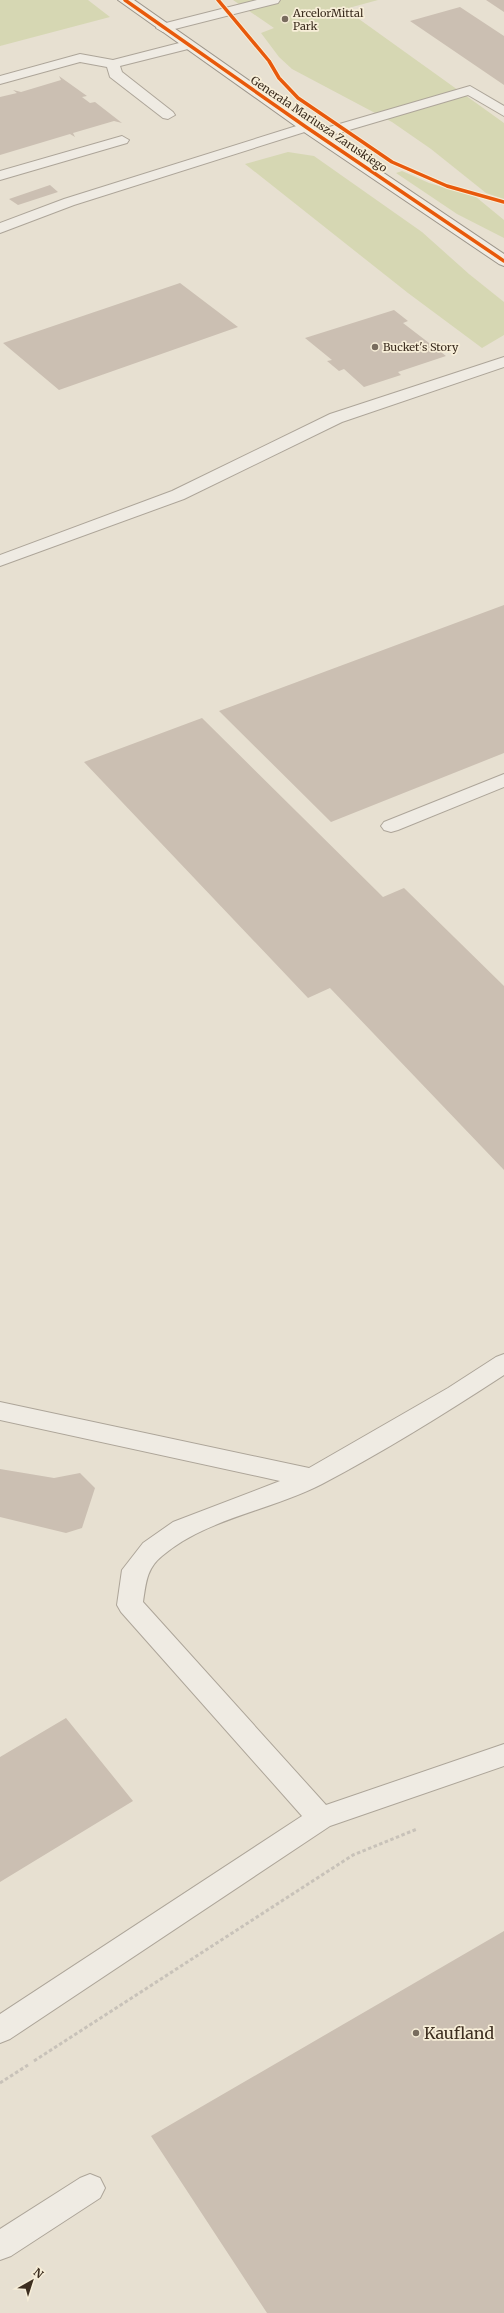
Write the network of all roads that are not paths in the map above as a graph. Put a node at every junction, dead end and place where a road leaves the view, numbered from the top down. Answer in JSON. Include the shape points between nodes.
{"nodes":[{"id":1,"x":125,"y":0,"type":"edge"},
{"id":2,"x":273,"y":0,"type":"edge"},
{"id":3,"x":163,"y":28,"type":"junction"},
{"id":4,"x":187,"y":45,"type":"junction"},
{"id":5,"x":113,"y":64,"type":"junction"},
{"id":6,"x":0,"y":80,"type":"edge"},
{"id":7,"x":504,"y":112,"type":"edge"},
{"id":8,"x":168,"y":115,"type":"dead end"},
{"id":9,"x":312,"y":131,"type":"junction"},
{"id":10,"x":122,"y":140,"type":"dead end"},
{"id":11,"x":0,"y":176,"type":"edge"},
{"id":12,"x":0,"y":228,"type":"edge"},
{"id":13,"x":504,"y":261,"type":"edge"},
{"id":14,"x":504,"y":362,"type":"edge"},
{"id":15,"x":0,"y":561,"type":"edge"},
{"id":16,"x":504,"y":780,"type":"edge"},
{"id":17,"x":391,"y":826,"type":"dead end"},
{"id":18,"x":504,"y":1363,"type":"edge"},
{"id":19,"x":0,"y":1411,"type":"edge"},
{"id":20,"x":312,"y":1478,"type":"junction"},
{"id":21,"x":504,"y":1756,"type":"edge"},
{"id":22,"x":321,"y":1818,"type":"junction"},
{"id":23,"x":0,"y":2030,"type":"edge"},
{"id":24,"x":90,"y":2188,"type":"dead end"},
{"id":25,"x":0,"y":2246,"type":"edge"}],
"edges":[{"from":1,"to":3,"type":"street","name":"Generała Mariusza Zaruskiego"},
{"from":2,"to":3,"type":"street"},
{"from":3,"to":4,"type":"street","name":"Generała Mariusza Zaruskiego"},
{"from":4,"to":5,"type":"street"},
{"from":4,"to":9,"type":"street","name":"Generała Mariusza Zaruskiego"},
{"from":5,"to":6,"type":"street","via":[[80,58]]},
{"from":5,"to":8,"type":"street","via":[[115,74]]},
{"from":7,"to":9,"type":"street","via":[[470,90]]},
{"from":9,"to":12,"type":"street","via":[[69,202]]},
{"from":9,"to":13,"type":"street","name":"Generała Mariusza Zaruskiego"},
{"from":10,"to":11,"type":"street"},
{"from":14,"to":15,"type":"street","via":[[336,418],[178,495]]},
{"from":16,"to":17,"type":"street"},
{"from":18,"to":20,"type":"street"},
{"from":19,"to":20,"type":"street"},
{"from":20,"to":22,"type":"street","via":[[182,1529],[152,1550],[135,1570],[130,1605]]},
{"from":21,"to":22,"type":"street"},
{"from":22,"to":23,"type":"street"},
{"from":24,"to":25,"type":"street"}]}
